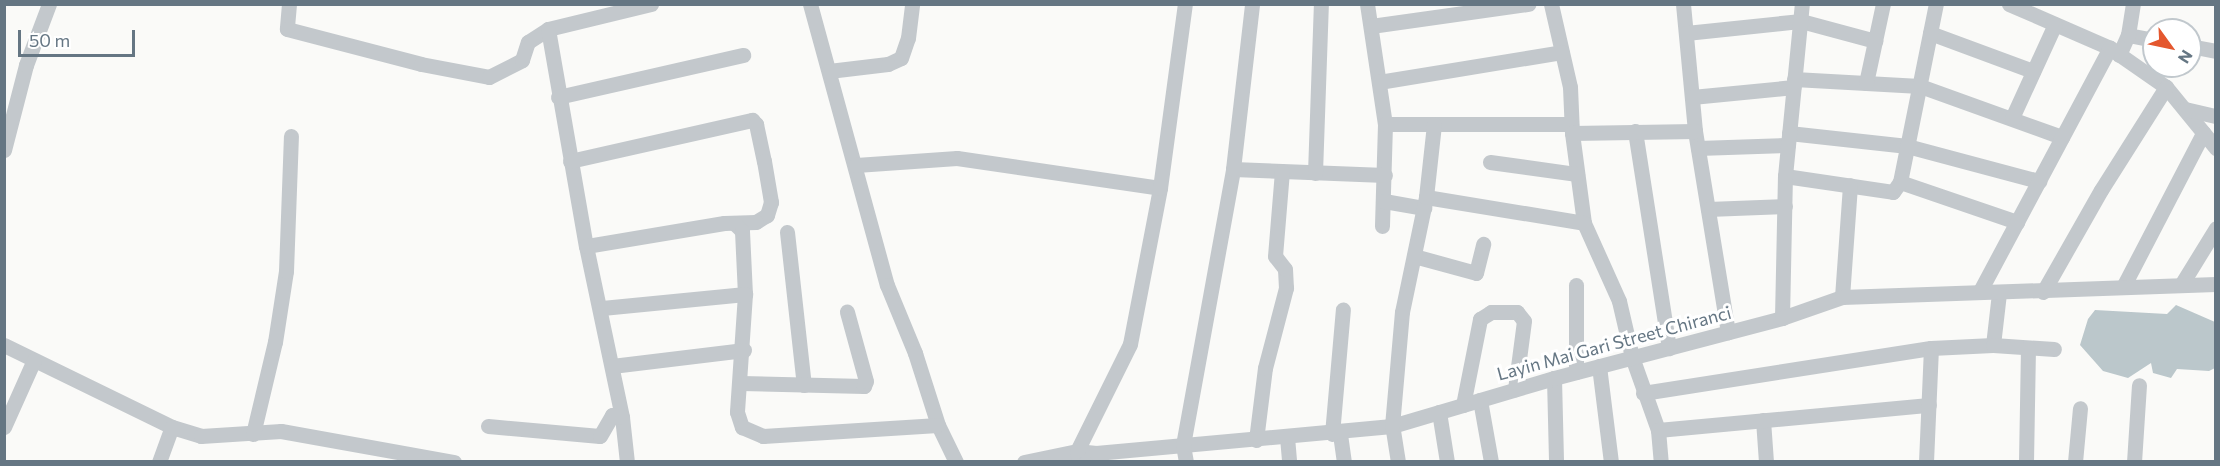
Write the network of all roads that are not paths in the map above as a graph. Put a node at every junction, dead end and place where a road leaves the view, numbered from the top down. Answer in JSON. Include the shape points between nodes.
{"nodes":[{"id":1,"x":49,"y":4,"type":"edge"},
{"id":2,"x":290,"y":4,"type":"edge"},
{"id":3,"x":651,"y":4,"type":"edge"},
{"id":4,"x":810,"y":4,"type":"edge"},
{"id":5,"x":912,"y":4,"type":"edge"},
{"id":6,"x":1185,"y":4,"type":"edge"},
{"id":7,"x":1252,"y":4,"type":"edge"},
{"id":8,"x":1322,"y":4,"type":"edge"},
{"id":9,"x":1367,"y":4,"type":"edge"},
{"id":10,"x":1528,"y":4,"type":"edge"},
{"id":11,"x":1551,"y":4,"type":"edge"},
{"id":12,"x":1683,"y":4,"type":"edge"},
{"id":13,"x":1802,"y":4,"type":"edge"},
{"id":14,"x":1883,"y":4,"type":"edge"},
{"id":15,"x":1936,"y":4,"type":"edge"},
{"id":16,"x":2009,"y":4,"type":"edge"},
{"id":17,"x":2133,"y":4,"type":"edge"},
{"id":18,"x":1801,"y":21,"type":"junction"},
{"id":19,"x":2055,"y":24,"type":"junction"},
{"id":20,"x":1371,"y":26,"type":"junction"},
{"id":21,"x":548,"y":29,"type":"junction"},
{"id":22,"x":1686,"y":33,"type":"junction"},
{"id":23,"x":1930,"y":33,"type":"junction"},
{"id":24,"x":2128,"y":35,"type":"junction"},
{"id":25,"x":2142,"y":38,"type":"edge"},
{"id":26,"x":1875,"y":41,"type":"junction"},
{"id":27,"x":2114,"y":51,"type":"junction"},
{"id":28,"x":1562,"y":52,"type":"junction"},
{"id":29,"x":743,"y":56,"type":"dead end"},
{"id":30,"x":829,"y":71,"type":"junction"},
{"id":31,"x":2033,"y":71,"type":"junction"},
{"id":32,"x":1379,"y":82,"type":"junction"},
{"id":33,"x":1794,"y":83,"type":"junction"},
{"id":34,"x":1866,"y":83,"type":"junction"},
{"id":35,"x":1920,"y":86,"type":"junction"},
{"id":36,"x":2166,"y":87,"type":"junction"},
{"id":37,"x":558,"y":97,"type":"junction"},
{"id":38,"x":1692,"y":97,"type":"junction"},
{"id":39,"x":2185,"y":109,"type":"junction"},
{"id":40,"x":2216,"y":116,"type":"edge"},
{"id":41,"x":2012,"y":118,"type":"junction"},
{"id":42,"x":1385,"y":124,"type":"junction"},
{"id":43,"x":1434,"y":124,"type":"junction"},
{"id":44,"x":1571,"y":128,"type":"junction"},
{"id":45,"x":1635,"y":131,"type":"junction"},
{"id":46,"x":1695,"y":131,"type":"junction"},
{"id":47,"x":2203,"y":133,"type":"junction"},
{"id":48,"x":291,"y":136,"type":"dead end"},
{"id":49,"x":2062,"y":137,"type":"junction"},
{"id":50,"x":1789,"y":139,"type":"junction"},
{"id":51,"x":1907,"y":146,"type":"junction"},
{"id":52,"x":1698,"y":148,"type":"junction"},
{"id":53,"x":2216,"y":148,"type":"edge"},
{"id":54,"x":4,"y":150,"type":"edge"},
{"id":55,"x":570,"y":160,"type":"junction"},
{"id":56,"x":1490,"y":162,"type":"dead end"},
{"id":57,"x":856,"y":165,"type":"junction"},
{"id":58,"x":1233,"y":169,"type":"junction"},
{"id":59,"x":1282,"y":171,"type":"junction"},
{"id":60,"x":1315,"y":173,"type":"junction"},
{"id":61,"x":1577,"y":174,"type":"junction"},
{"id":62,"x":1385,"y":175,"type":"junction"},
{"id":63,"x":1785,"y":176,"type":"junction"},
{"id":64,"x":2039,"y":181,"type":"junction"},
{"id":65,"x":1900,"y":182,"type":"junction"},
{"id":66,"x":1850,"y":185,"type":"junction"},
{"id":67,"x":1160,"y":188,"type":"junction"},
{"id":68,"x":1384,"y":201,"type":"junction"},
{"id":69,"x":1425,"y":202,"type":"junction"},
{"id":70,"x":1785,"y":206,"type":"junction"},
{"id":71,"x":1708,"y":209,"type":"junction"},
{"id":72,"x":2017,"y":222,"type":"junction"},
{"id":73,"x":1584,"y":223,"type":"junction"},
{"id":74,"x":735,"y":224,"type":"junction"},
{"id":75,"x":1382,"y":226,"type":"dead end"},
{"id":76,"x":2216,"y":228,"type":"edge"},
{"id":77,"x":787,"y":232,"type":"dead end"},
{"id":78,"x":1483,"y":244,"type":"dead end"},
{"id":79,"x":586,"y":246,"type":"junction"},
{"id":80,"x":1414,"y":256,"type":"junction"},
{"id":81,"x":2216,"y":284,"type":"edge"},
{"id":82,"x":1576,"y":285,"type":"dead end"},
{"id":83,"x":2181,"y":285,"type":"junction"},
{"id":84,"x":2123,"y":287,"type":"junction"},
{"id":85,"x":1980,"y":291,"type":"junction"},
{"id":86,"x":2043,"y":292,"type":"junction"},
{"id":87,"x":1999,"y":293,"type":"junction"},
{"id":88,"x":745,"y":294,"type":"junction"},
{"id":89,"x":1842,"y":297,"type":"junction"},
{"id":90,"x":602,"y":308,"type":"junction"},
{"id":91,"x":1343,"y":309,"type":"dead end"},
{"id":92,"x":847,"y":312,"type":"dead end"},
{"id":93,"x":1782,"y":318,"type":"junction"},
{"id":94,"x":1728,"y":332,"type":"junction"},
{"id":95,"x":4,"y":345,"type":"edge"},
{"id":96,"x":1994,"y":345,"type":"junction"},
{"id":97,"x":1669,"y":348,"type":"junction"},
{"id":98,"x":1931,"y":348,"type":"junction"},
{"id":99,"x":2028,"y":348,"type":"junction"},
{"id":100,"x":2054,"y":349,"type":"dead end"},
{"id":101,"x":744,"y":350,"type":"junction"},
{"id":102,"x":1632,"y":357,"type":"junction"},
{"id":103,"x":34,"y":360,"type":"junction"},
{"id":104,"x":612,"y":366,"type":"junction"},
{"id":105,"x":1599,"y":366,"type":"junction"},
{"id":106,"x":1576,"y":372,"type":"junction"},
{"id":107,"x":1554,"y":378,"type":"junction"},
{"id":108,"x":741,"y":383,"type":"junction"},
{"id":109,"x":804,"y":385,"type":"junction"},
{"id":110,"x":2139,"y":385,"type":"dead end"},
{"id":111,"x":1515,"y":389,"type":"junction"},
{"id":112,"x":1643,"y":393,"type":"junction"},
{"id":113,"x":1480,"y":400,"type":"junction"},
{"id":114,"x":1463,"y":405,"type":"junction"},
{"id":115,"x":1929,"y":405,"type":"junction"},
{"id":116,"x":2080,"y":408,"type":"dead end"},
{"id":117,"x":1440,"y":412,"type":"junction"},
{"id":118,"x":622,"y":417,"type":"junction"},
{"id":119,"x":1762,"y":420,"type":"junction"},
{"id":120,"x":6,"y":421,"type":"edge"},
{"id":121,"x":938,"y":425,"type":"junction"},
{"id":122,"x":488,"y":426,"type":"dead end"},
{"id":123,"x":1392,"y":426,"type":"junction"},
{"id":124,"x":171,"y":427,"type":"junction"},
{"id":125,"x":1658,"y":430,"type":"junction"},
{"id":126,"x":253,"y":434,"type":"junction"},
{"id":127,"x":1336,"y":434,"type":"junction"},
{"id":128,"x":1287,"y":437,"type":"junction"},
{"id":129,"x":1256,"y":440,"type":"junction"},
{"id":130,"x":1183,"y":445,"type":"junction"},
{"id":131,"x":1135,"y":455,"type":"edge"},
{"id":132,"x":1078,"y":456,"type":"edge"},
{"id":133,"x":1032,"y":461,"type":"edge"},
{"id":134,"x":159,"y":462,"type":"edge"},
{"id":135,"x":454,"y":462,"type":"edge"},
{"id":136,"x":627,"y":462,"type":"edge"},
{"id":137,"x":956,"y":462,"type":"edge"},
{"id":138,"x":1186,"y":462,"type":"edge"},
{"id":139,"x":1289,"y":462,"type":"edge"},
{"id":140,"x":1344,"y":462,"type":"edge"},
{"id":141,"x":1398,"y":462,"type":"edge"},
{"id":142,"x":1447,"y":462,"type":"edge"},
{"id":143,"x":1491,"y":462,"type":"edge"},
{"id":144,"x":1556,"y":462,"type":"edge"},
{"id":145,"x":1611,"y":462,"type":"edge"},
{"id":146,"x":1661,"y":462,"type":"edge"},
{"id":147,"x":1766,"y":462,"type":"edge"},
{"id":148,"x":1926,"y":462,"type":"edge"},
{"id":149,"x":2026,"y":462,"type":"edge"},
{"id":150,"x":2075,"y":462,"type":"edge"},
{"id":151,"x":2134,"y":462,"type":"edge"}],
"edges":[{"from":1,"to":54,"type":"street","via":[[26,65]]},
{"from":2,"to":21,"type":"street","via":[[287,29],[421,64],[489,77],[522,60],[528,42]]},
{"from":3,"to":21,"type":"street"},
{"from":4,"to":30,"type":"street"},
{"from":5,"to":30,"type":"street","via":[[908,38],[900,58],[888,64]]},
{"from":6,"to":67,"type":"street"},
{"from":7,"to":58,"type":"street"},
{"from":8,"to":60,"type":"street"},
{"from":9,"to":20,"type":"street"},
{"from":10,"to":20,"type":"street"},
{"from":11,"to":28,"type":"street"},
{"from":12,"to":22,"type":"street"},
{"from":13,"to":18,"type":"street"},
{"from":14,"to":26,"type":"street"},
{"from":15,"to":23,"type":"street"},
{"from":16,"to":19,"type":"street"},
{"from":17,"to":24,"type":"street"},
{"from":18,"to":22,"type":"street"},
{"from":18,"to":26,"type":"street"},
{"from":18,"to":33,"type":"street"},
{"from":19,"to":27,"type":"street"},
{"from":19,"to":31,"type":"street"},
{"from":20,"to":32,"type":"street"},
{"from":21,"to":37,"type":"street"},
{"from":22,"to":38,"type":"street"},
{"from":23,"to":31,"type":"street"},
{"from":23,"to":35,"type":"street"},
{"from":24,"to":25,"type":"street"},
{"from":24,"to":27,"type":"street"},
{"from":26,"to":34,"type":"street"},
{"from":27,"to":36,"type":"street"},
{"from":27,"to":49,"type":"street"},
{"from":28,"to":32,"type":"street"},
{"from":28,"to":44,"type":"street","via":[[1570,87]]},
{"from":29,"to":37,"type":"street"},
{"from":30,"to":57,"type":"street"},
{"from":31,"to":41,"type":"street"},
{"from":32,"to":42,"type":"street"},
{"from":33,"to":34,"type":"street"},
{"from":33,"to":38,"type":"street"},
{"from":33,"to":50,"type":"street"},
{"from":34,"to":35,"type":"street"},
{"from":35,"to":41,"type":"street"},
{"from":35,"to":51,"type":"street"},
{"from":36,"to":39,"type":"street"},
{"from":36,"to":86,"type":"street"},
{"from":37,"to":55,"type":"street"},
{"from":38,"to":46,"type":"street"},
{"from":39,"to":40,"type":"street"},
{"from":39,"to":47,"type":"street"},
{"from":41,"to":49,"type":"street"},
{"from":42,"to":43,"type":"street"},
{"from":42,"to":62,"type":"street"},
{"from":43,"to":44,"type":"street"},
{"from":43,"to":69,"type":"street"},
{"from":44,"to":45,"type":"street"},
{"from":44,"to":61,"type":"street"},
{"from":45,"to":46,"type":"street"},
{"from":45,"to":97,"type":"street"},
{"from":46,"to":52,"type":"street"},
{"from":47,"to":53,"type":"street"},
{"from":47,"to":84,"type":"street"},
{"from":48,"to":126,"type":"street","via":[[286,271],[275,342]]},
{"from":49,"to":64,"type":"street"},
{"from":50,"to":51,"type":"street"},
{"from":50,"to":52,"type":"street"},
{"from":50,"to":63,"type":"street"},
{"from":51,"to":64,"type":"street"},
{"from":51,"to":65,"type":"street"},
{"from":52,"to":71,"type":"street"},
{"from":55,"to":74,"type":"street","via":[[752,120],[771,202],[767,215],[756,222]]},
{"from":55,"to":79,"type":"street"},
{"from":56,"to":61,"type":"street"},
{"from":57,"to":67,"type":"street","via":[[957,158]]},
{"from":57,"to":121,"type":"street","via":[[887,285]]},
{"from":58,"to":59,"type":"street"},
{"from":58,"to":130,"type":"street"},
{"from":59,"to":60,"type":"street"},
{"from":59,"to":129,"type":"street","via":[[1275,256],[1286,269],[1286,288],[1265,368]]},
{"from":60,"to":62,"type":"street"},
{"from":61,"to":73,"type":"street"},
{"from":62,"to":68,"type":"street"},
{"from":63,"to":66,"type":"street"},
{"from":63,"to":70,"type":"street"},
{"from":64,"to":72,"type":"street"},
{"from":65,"to":66,"type":"street","via":[[1893,192]]},
{"from":65,"to":72,"type":"street"},
{"from":66,"to":89,"type":"street"},
{"from":67,"to":132,"type":"street","via":[[1130,344]]},
{"from":68,"to":69,"type":"street"},
{"from":68,"to":75,"type":"street"},
{"from":69,"to":73,"type":"street"},
{"from":69,"to":80,"type":"street"},
{"from":70,"to":71,"type":"street"},
{"from":70,"to":93,"type":"street"},
{"from":71,"to":94,"type":"street"},
{"from":72,"to":85,"type":"street"},
{"from":73,"to":102,"type":"street","via":[[1619,301]]},
{"from":74,"to":79,"type":"street"},
{"from":74,"to":88,"type":"street","via":[[742,231]]},
{"from":76,"to":83,"type":"street"},
{"from":77,"to":109,"type":"street"},
{"from":78,"to":80,"type":"street","via":[[1476,273]]},
{"from":79,"to":90,"type":"street"},
{"from":80,"to":123,"type":"street","via":[[1402,312]]},
{"from":81,"to":83,"type":"street","name":"Layin Mai Gari Street Chiranci"},
{"from":82,"to":106,"type":"street"},
{"from":83,"to":84,"type":"street","name":"Layin Mai Gari Street Chiranci"},
{"from":84,"to":86,"type":"street","name":"Layin Mai Gari Street Chiranci"},
{"from":85,"to":87,"type":"street","name":"Layin Mai Gari Street Chiranci"},
{"from":85,"to":89,"type":"street","name":"Layin Mai Gari Street Chiranci"},
{"from":86,"to":87,"type":"street","name":"Layin Mai Gari Street Chiranci"},
{"from":87,"to":96,"type":"street"},
{"from":88,"to":90,"type":"street"},
{"from":88,"to":101,"type":"street"},
{"from":89,"to":93,"type":"street","name":"Layin Mai Gari Street Chiranci"},
{"from":90,"to":104,"type":"street"},
{"from":91,"to":127,"type":"street"},
{"from":92,"to":109,"type":"street","via":[[866,381],[864,386]]},
{"from":93,"to":94,"type":"street","name":"Layin Mai Gari Street Chiranci"},
{"from":94,"to":97,"type":"street","name":"Layin Mai Gari Street Chiranci"},
{"from":95,"to":103,"type":"street"},
{"from":96,"to":98,"type":"street"},
{"from":96,"to":99,"type":"street"},
{"from":97,"to":102,"type":"street","name":"Layin Mai Gari Street Chiranci"},
{"from":98,"to":112,"type":"street"},
{"from":98,"to":115,"type":"street"},
{"from":99,"to":100,"type":"street"},
{"from":99,"to":149,"type":"street"},
{"from":101,"to":104,"type":"street"},
{"from":101,"to":108,"type":"street"},
{"from":102,"to":105,"type":"street","name":"Layin Mai Gari Street Chiranci"},
{"from":102,"to":112,"type":"street"},
{"from":103,"to":120,"type":"street"},
{"from":103,"to":124,"type":"street"},
{"from":104,"to":118,"type":"street"},
{"from":105,"to":106,"type":"street","name":"Layin Mai Gari Street Chiranci"},
{"from":105,"to":145,"type":"street"},
{"from":106,"to":107,"type":"street","name":"Layin Mai Gari Street Chiranci"},
{"from":107,"to":111,"type":"street","name":"Layin Mai Gari Street Chiranci"},
{"from":107,"to":144,"type":"street"},
{"from":108,"to":109,"type":"street"},
{"from":108,"to":121,"type":"street","via":[[737,412],[742,427],[762,436]]},
{"from":110,"to":151,"type":"street"},
{"from":111,"to":113,"type":"street","name":"Layin Mai Gari Street Chiranci"},
{"from":111,"to":114,"type":"street","via":[[1524,321],[1516,312],[1491,312],[1480,319]]},
{"from":112,"to":125,"type":"street"},
{"from":113,"to":114,"type":"street","name":"Layin Mai Gari Street Chiranci"},
{"from":113,"to":143,"type":"street"},
{"from":114,"to":117,"type":"street","name":"Layin Mai Gari Street Chiranci"},
{"from":115,"to":119,"type":"street"},
{"from":115,"to":148,"type":"street"},
{"from":116,"to":150,"type":"street"},
{"from":117,"to":123,"type":"street","name":"Layin Mai Gari Street Chiranci"},
{"from":117,"to":142,"type":"street"},
{"from":118,"to":122,"type":"street","via":[[612,415],[600,436]]},
{"from":118,"to":136,"type":"street"},
{"from":119,"to":125,"type":"street"},
{"from":119,"to":147,"type":"street"},
{"from":121,"to":137,"type":"street"},
{"from":123,"to":127,"type":"street","name":"Layin Mai Gari Street Chiranci"},
{"from":123,"to":141,"type":"street"},
{"from":124,"to":126,"type":"street","via":[[201,436]]},
{"from":124,"to":134,"type":"street"},
{"from":125,"to":146,"type":"street"},
{"from":126,"to":135,"type":"street","via":[[281,431]]},
{"from":127,"to":128,"type":"street","name":"Layin Mai Gari Street Chiranci"},
{"from":127,"to":140,"type":"street"},
{"from":128,"to":129,"type":"street","name":"Layin Mai Gari Street Chiranci"},
{"from":128,"to":139,"type":"street"},
{"from":129,"to":130,"type":"street","name":"Layin Mai Gari Street Chiranci"},
{"from":130,"to":131,"type":"street","name":"Layin Mai Gari Street Chiranci"},
{"from":130,"to":138,"type":"street"},
{"from":131,"to":132,"type":"street","name":"Layin Mai Gari Street Chiranci"},
{"from":132,"to":133,"type":"street","name":"Layin Mai Gari Street Chiranci"}]}
